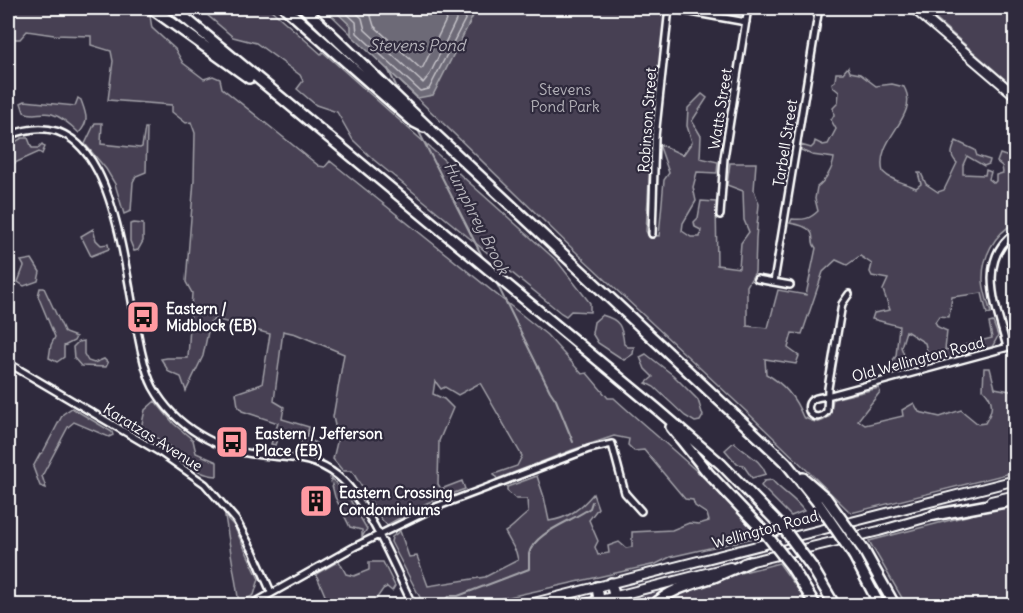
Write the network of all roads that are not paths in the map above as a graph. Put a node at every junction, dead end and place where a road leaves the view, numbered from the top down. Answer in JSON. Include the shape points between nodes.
{"nodes":[{"id":1,"x":151,"y":8,"type":"edge"},
{"id":2,"x":173,"y":8,"type":"edge"},
{"id":3,"x":285,"y":8,"type":"edge"},
{"id":4,"x":304,"y":8,"type":"edge"},
{"id":5,"x":669,"y":8,"type":"edge"},
{"id":6,"x":748,"y":8,"type":"edge"},
{"id":7,"x":819,"y":8,"type":"edge"},
{"id":8,"x":912,"y":8,"type":"edge"},
{"id":9,"x":746,"y":22,"type":"junction"},
{"id":10,"x":1016,"y":96,"type":"edge"},
{"id":11,"x":320,"y":129,"type":"junction"},
{"id":12,"x":436,"y":135,"type":"junction"},
{"id":13,"x":8,"y":136,"type":"edge"},
{"id":14,"x":720,"y":215,"type":"dead end"},
{"id":15,"x":1016,"y":232,"type":"edge"},
{"id":16,"x":652,"y":234,"type":"dead end"},
{"id":17,"x":757,"y":279,"type":"dead end"},
{"id":18,"x":774,"y":282,"type":"junction"},
{"id":19,"x":790,"y":285,"type":"dead end"},
{"id":20,"x":849,"y":294,"type":"dead end"},
{"id":21,"x":1016,"y":345,"type":"edge"},
{"id":22,"x":1007,"y":347,"type":"junction"},
{"id":23,"x":8,"y":363,"type":"edge"},
{"id":24,"x":657,"y":409,"type":"junction"},
{"id":25,"x":1016,"y":480,"type":"edge"},
{"id":26,"x":1016,"y":495,"type":"edge"},
{"id":27,"x":822,"y":500,"type":"junction"},
{"id":28,"x":1016,"y":500,"type":"edge"},
{"id":29,"x":641,"y":511,"type":"dead end"},
{"id":30,"x":934,"y":515,"type":"junction"},
{"id":31,"x":378,"y":535,"type":"junction"},
{"id":32,"x":750,"y":562,"type":"junction"},
{"id":33,"x":610,"y":584,"type":"junction"},
{"id":34,"x":597,"y":587,"type":"junction"},
{"id":35,"x":271,"y":592,"type":"junction"},
{"id":36,"x":616,"y":601,"type":"edge"},
{"id":37,"x":600,"y":603,"type":"edge"},
{"id":38,"x":249,"y":606,"type":"edge"},
{"id":39,"x":413,"y":606,"type":"edge"},
{"id":40,"x":522,"y":606,"type":"edge"},
{"id":41,"x":577,"y":606,"type":"edge"},
{"id":42,"x":653,"y":606,"type":"edge"},
{"id":43,"x":816,"y":606,"type":"edge"},
{"id":44,"x":835,"y":606,"type":"edge"},
{"id":45,"x":880,"y":606,"type":"edge"},
{"id":46,"x":895,"y":606,"type":"edge"}],
"edges":[{"from":1,"to":11,"type":"highway"},
{"from":2,"to":11,"type":"highway"},
{"from":3,"to":12,"type":"highway","via":[[414,122]]},
{"from":4,"to":12,"type":"highway"},
{"from":5,"to":9,"type":"street"},
{"from":5,"to":16,"type":"street","name":"Robinson Street","via":[[656,126]]},
{"from":6,"to":9,"type":"street","name":"Watts Street"},
{"from":7,"to":18,"type":"street","name":"Tarbell Street"},
{"from":8,"to":10,"type":"main road"},
{"from":9,"to":14,"type":"street","name":"Watts Street","via":[[724,158]]},
{"from":11,"to":24,"type":"highway"},
{"from":12,"to":27,"type":"highway"},
{"from":13,"to":31,"type":"street","via":[[35,129],[58,132],[78,146],[93,165],[119,230],[143,363],[154,388],[171,411],[195,432],[228,448],[322,465],[349,486]]},
{"from":15,"to":22,"type":"street","via":[[999,248],[991,275]]},
{"from":17,"to":18,"type":"street"},
{"from":18,"to":19,"type":"street"},
{"from":20,"to":22,"type":"street","name":"Old Wellington Road","via":[[842,304],[827,396]]},
{"from":21,"to":22,"type":"street","name":"Old Wellington Road"},
{"from":23,"to":35,"type":"street","name":"Karatzas Avenue","via":[[206,484],[236,520]]},
{"from":24,"to":43,"type":"highway","bridge":true,"via":[[708,473],[766,534]]},
{"from":24,"to":44,"type":"highway","bridge":true,"via":[[721,464],[784,529]]},
{"from":25,"to":33,"type":"main road","name":"Wellington Road"},
{"from":26,"to":30,"type":"main road","name":"Wellington Road"},
{"from":27,"to":45,"type":"highway","bridge":true},
{"from":27,"to":46,"type":"highway","bridge":true,"via":[[863,549]]},
{"from":28,"to":30,"type":"highway"},
{"from":29,"to":31,"type":"street","via":[[625,493],[612,444],[589,449],[436,507]]},
{"from":30,"to":32,"type":"main road","name":"Wellington Road"},
{"from":31,"to":35,"type":"street"},
{"from":31,"to":39,"type":"street"},
{"from":32,"to":36,"type":"main road","name":"Wellington Road"},
{"from":32,"to":42,"type":"highway","via":[[680,588]]},
{"from":33,"to":34,"type":"main road","name":"Wellington Road"},
{"from":33,"to":36,"type":"highway"},
{"from":34,"to":37,"type":"highway"},
{"from":34,"to":40,"type":"main road","name":"Wellington Road"},
{"from":35,"to":38,"type":"street"},
{"from":36,"to":37,"type":"main road","name":"Wellington Road"},
{"from":37,"to":41,"type":"main road","name":"Wellington Road"}]}
